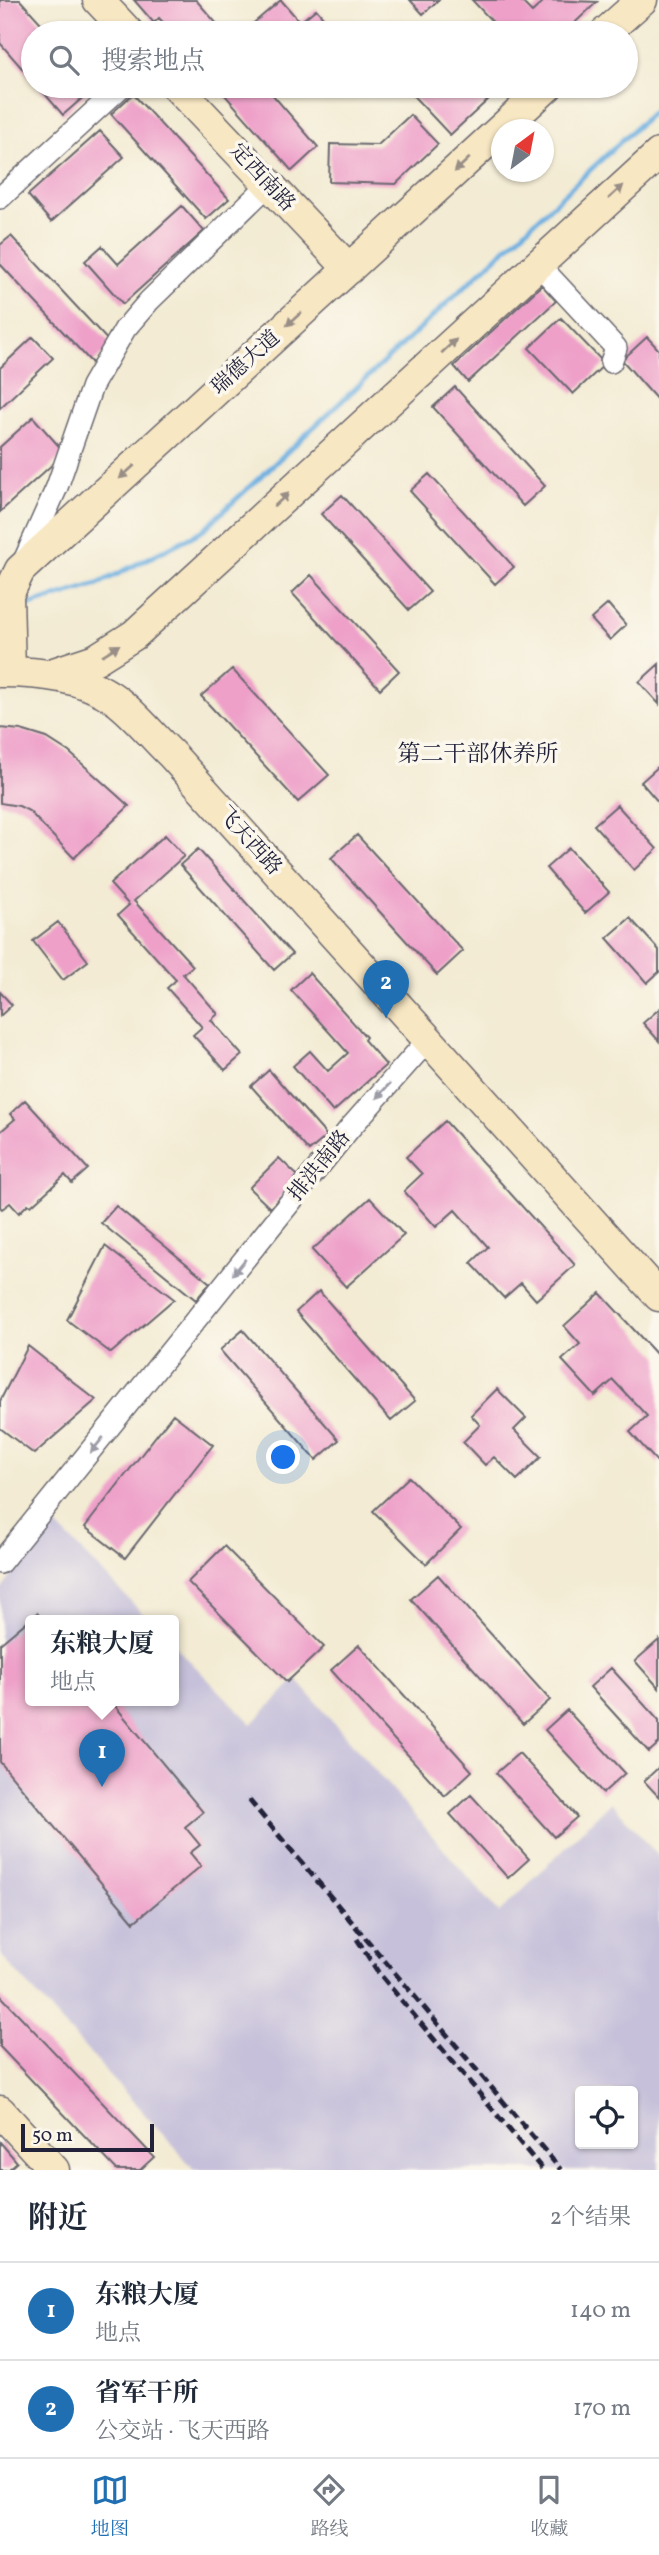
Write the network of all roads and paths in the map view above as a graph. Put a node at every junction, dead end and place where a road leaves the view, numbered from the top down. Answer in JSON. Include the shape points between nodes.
{"nodes":[{"id":1,"x":98,"y":0,"type":"edge"},
{"id":2,"x":642,"y":0,"type":"edge"},
{"id":3,"x":118,"y":21,"type":"edge"},
{"id":4,"x":619,"y":21,"type":"edge"},
{"id":5,"x":108,"y":98,"type":"edge"},
{"id":6,"x":187,"y":98,"type":"edge"},
{"id":7,"x":535,"y":98,"type":"edge"},
{"id":8,"x":659,"y":154,"type":"edge"},
{"id":9,"x":267,"y":186,"type":"junction"},
{"id":10,"x":0,"y":198,"type":"edge"},
{"id":11,"x":538,"y":264,"type":"junction"},
{"id":12,"x":349,"y":269,"type":"junction"},
{"id":13,"x":611,"y":362,"type":"dead end"},
{"id":14,"x":9,"y":585,"type":"edge"},
{"id":15,"x":5,"y":672,"type":"edge"},
{"id":16,"x":48,"y":675,"type":"junction"},
{"id":17,"x":428,"y":1040,"type":"junction"},
{"id":18,"x":659,"y":1296,"type":"edge"},
{"id":19,"x":0,"y":1563,"type":"edge"},
{"id":20,"x":0,"y":2111,"type":"edge"},
{"id":21,"x":54,"y":2170,"type":"edge"}],
"edges":[{"from":1,"to":3,"type":"street"},
{"from":2,"to":4,"type":"street"},
{"from":5,"to":10,"type":"street"},
{"from":6,"to":9,"type":"street","name":"定西南路"},
{"from":7,"to":12,"type":"street","name":"瑞德大道","one_way":true},
{"from":11,"to":8,"type":"street","one_way":true},
{"from":9,"to":12,"type":"street","name":"定西南路"},
{"from":9,"to":14,"type":"street","via":[[125,330],[92,386],[57,487]]},
{"from":11,"to":13,"type":"street","via":[[617,348]]},
{"from":16,"to":11,"type":"street","one_way":true,"via":[[96,659],[134,635]]},
{"from":12,"to":14,"type":"street","name":"瑞德大道","one_way":true},
{"from":14,"to":15,"type":"street"},
{"from":15,"to":16,"type":"street"},
{"from":16,"to":17,"type":"street","name":"飞天西路","via":[[90,685],[116,700],[171,754]]},
{"from":17,"to":18,"type":"street"},
{"from":17,"to":19,"type":"street","name":"排洪南路","one_way":true,"via":[[350,1128]]},
{"from":20,"to":21,"type":"street"}]}
